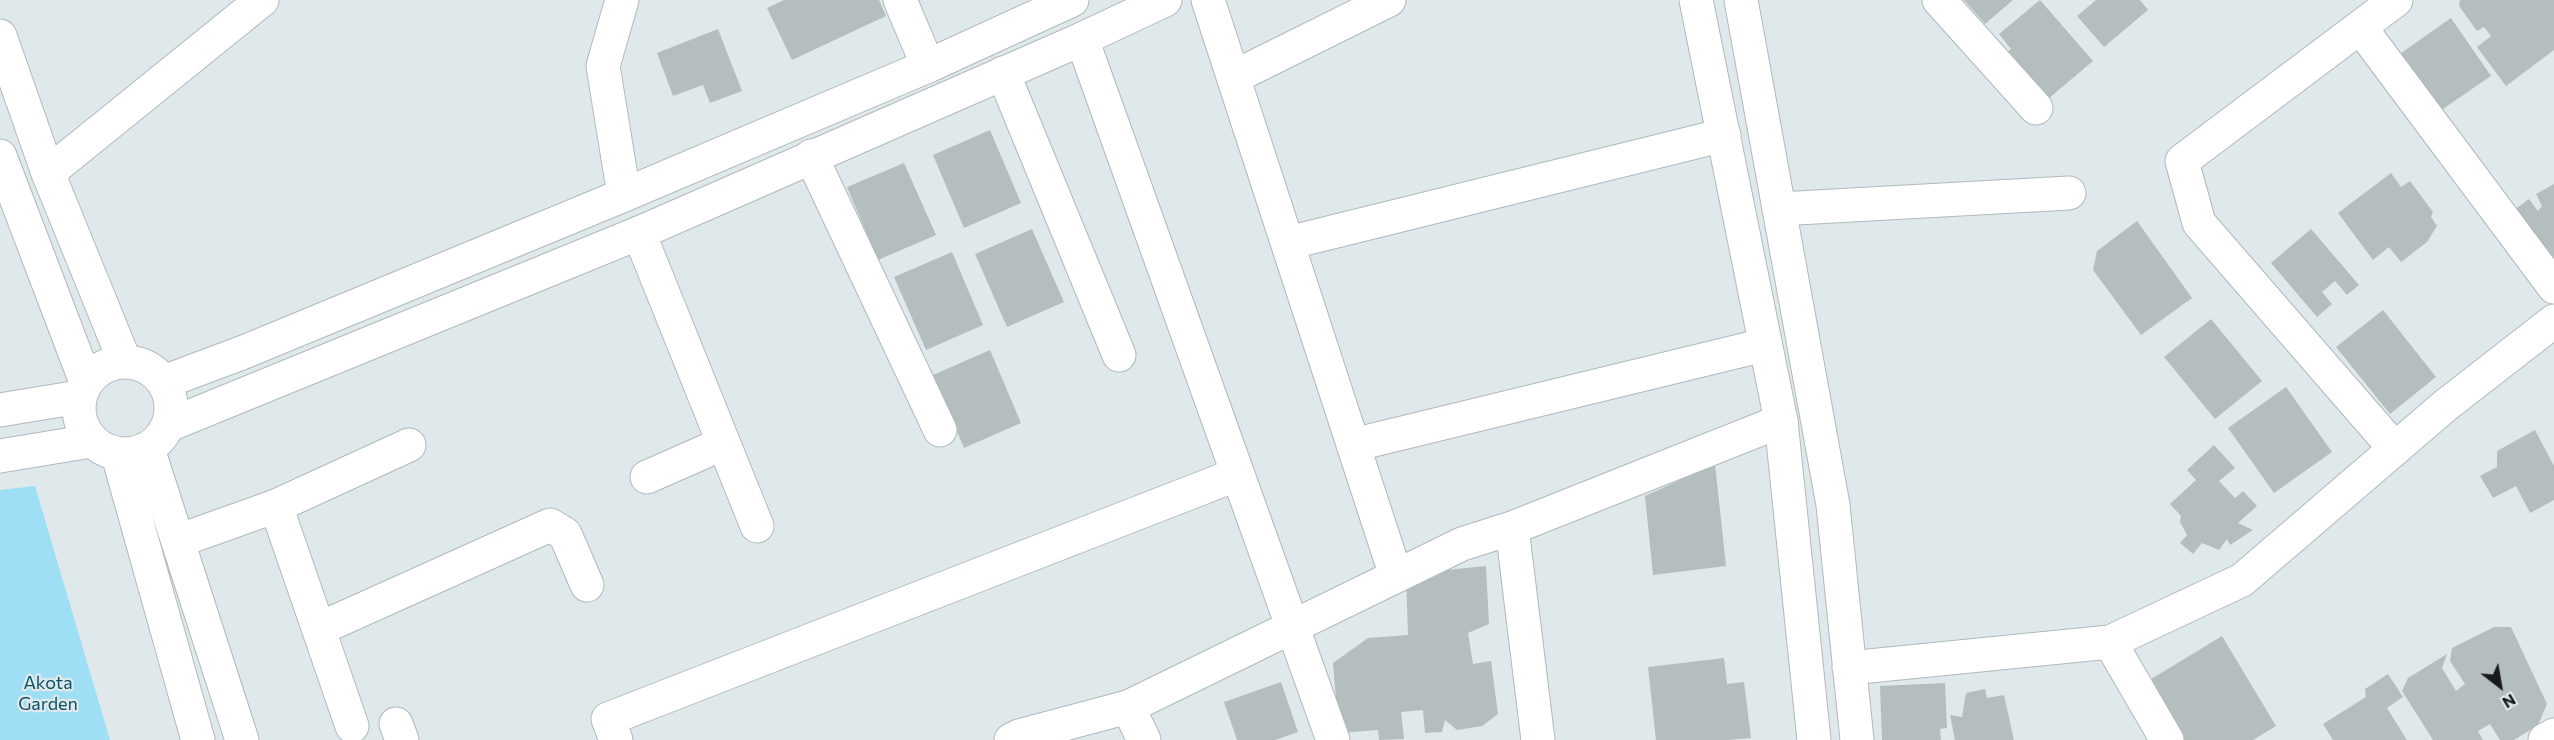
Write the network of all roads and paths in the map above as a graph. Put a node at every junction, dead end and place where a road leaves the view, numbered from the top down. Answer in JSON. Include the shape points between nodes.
{"nodes":[{"id":1,"x":261,"y":0,"type":"edge"},
{"id":2,"x":622,"y":0,"type":"edge"},
{"id":3,"x":900,"y":0,"type":"edge"},
{"id":4,"x":1166,"y":0,"type":"edge"},
{"id":5,"x":1208,"y":0,"type":"edge"},
{"id":6,"x":1389,"y":0,"type":"edge"},
{"id":7,"x":1696,"y":0,"type":"edge"},
{"id":8,"x":1741,"y":0,"type":"edge"},
{"id":9,"x":1939,"y":0,"type":"edge"},
{"id":10,"x":2396,"y":0,"type":"edge"},
{"id":11,"x":1067,"y":1,"type":"edge"},
{"id":12,"x":2360,"y":27,"type":"junction"},
{"id":13,"x":0,"y":36,"type":"edge"},
{"id":14,"x":1082,"y":39,"type":"junction"},
{"id":15,"x":928,"y":66,"type":"junction"},
{"id":16,"x":1003,"y":73,"type":"junction"},
{"id":17,"x":1234,"y":77,"type":"junction"},
{"id":18,"x":2036,"y":108,"type":"dead end"},
{"id":19,"x":1724,"y":135,"type":"junction"},
{"id":20,"x":0,"y":156,"type":"edge"},
{"id":21,"x":812,"y":156,"type":"junction"},
{"id":22,"x":48,"y":173,"type":"junction"},
{"id":23,"x":2069,"y":193,"type":"dead end"},
{"id":24,"x":624,"y":195,"type":"junction"},
{"id":25,"x":9,"y":203,"type":"edge"},
{"id":26,"x":1779,"y":209,"type":"junction"},
{"id":27,"x":639,"y":233,"type":"junction"},
{"id":28,"x":1288,"y":243,"type":"junction"},
{"id":29,"x":2554,"y":287,"type":"edge"},
{"id":30,"x":2554,"y":321,"type":"edge"},
{"id":31,"x":1764,"y":345,"type":"junction"},
{"id":32,"x":1119,"y":355,"type":"dead end"},
{"id":33,"x":125,"y":362,"type":"junction"},
{"id":34,"x":164,"y":382,"type":"junction"},
{"id":35,"x":83,"y":389,"type":"junction"},
{"id":36,"x":0,"y":410,"type":"edge"},
{"id":37,"x":1781,"y":421,"type":"junction"},
{"id":38,"x":940,"y":430,"type":"dead end"},
{"id":39,"x":132,"y":442,"type":"junction"},
{"id":40,"x":722,"y":444,"type":"junction"},
{"id":41,"x":1353,"y":445,"type":"junction"},
{"id":42,"x":410,"y":446,"type":"dead end"},
{"id":43,"x":2395,"y":449,"type":"junction"},
{"id":44,"x":0,"y":456,"type":"edge"},
{"id":45,"x":1238,"y":474,"type":"junction"},
{"id":46,"x":647,"y":477,"type":"dead end"},
{"id":47,"x":276,"y":506,"type":"junction"},
{"id":48,"x":757,"y":526,"type":"dead end"},
{"id":49,"x":1512,"y":528,"type":"junction"},
{"id":50,"x":178,"y":541,"type":"junction"},
{"id":51,"x":1396,"y":576,"type":"junction"},
{"id":52,"x":587,"y":585,"type":"dead end"},
{"id":53,"x":1293,"y":626,"type":"junction"},
{"id":54,"x":319,"y":629,"type":"junction"},
{"id":55,"x":2110,"y":642,"type":"junction"},
{"id":56,"x":1849,"y":668,"type":"junction"},
{"id":57,"x":1128,"y":707,"type":"junction"},
{"id":58,"x":352,"y":726,"type":"dead end"},
{"id":59,"x":2554,"y":735,"type":"edge"},
{"id":60,"x":198,"y":740,"type":"edge"},
{"id":61,"x":242,"y":740,"type":"edge"},
{"id":62,"x":616,"y":740,"type":"edge"},
{"id":63,"x":1011,"y":740,"type":"edge"},
{"id":64,"x":1144,"y":740,"type":"edge"},
{"id":65,"x":1333,"y":740,"type":"edge"},
{"id":66,"x":1538,"y":740,"type":"edge"},
{"id":67,"x":1814,"y":740,"type":"edge"},
{"id":68,"x":1857,"y":740,"type":"edge"},
{"id":69,"x":2167,"y":740,"type":"edge"},
{"id":70,"x":2545,"y":740,"type":"edge"}],
"edges":[{"from":1,"to":22,"type":"street"},
{"from":2,"to":24,"type":"street","via":[[603,66]]},
{"from":3,"to":15,"type":"street"},
{"from":4,"to":14,"type":"street"},
{"from":5,"to":17,"type":"street"},
{"from":6,"to":17,"type":"street"},
{"from":7,"to":19,"type":"street"},
{"from":8,"to":26,"type":"street"},
{"from":9,"to":18,"type":"street"},
{"from":10,"to":12,"type":"street"},
{"from":11,"to":15,"type":"street"},
{"from":12,"to":29,"type":"street"},
{"from":12,"to":43,"type":"street","via":[[2182,160],[2199,223]]},
{"from":13,"to":22,"type":"street"},
{"from":14,"to":16,"type":"street"},
{"from":14,"to":45,"type":"street"},
{"from":15,"to":24,"type":"street"},
{"from":16,"to":21,"type":"street"},
{"from":16,"to":32,"type":"street"},
{"from":17,"to":28,"type":"street"},
{"from":19,"to":28,"type":"street"},
{"from":19,"to":31,"type":"street"},
{"from":20,"to":25,"type":"street"},
{"from":21,"to":27,"type":"street"},
{"from":21,"to":38,"type":"street"},
{"from":22,"to":33,"type":"street"},
{"from":23,"to":26,"type":"street"},
{"from":24,"to":34,"type":"street"},
{"from":25,"to":35,"type":"street"},
{"from":26,"to":56,"type":"street","via":[[1833,505]]},
{"from":27,"to":39,"type":"street"},
{"from":27,"to":40,"type":"street"},
{"from":28,"to":41,"type":"street"},
{"from":30,"to":43,"type":"street"},
{"from":31,"to":37,"type":"street"},
{"from":31,"to":41,"type":"street"},
{"from":33,"to":34,"type":"street","via":[[153,371]]},
{"from":33,"to":35,"type":"street","via":[[103,368]]},
{"from":34,"to":39,"type":"street","via":[[172,410]]},
{"from":35,"to":36,"type":"street"},
{"from":35,"to":39,"type":"street","via":[[78,413],[82,427]]},
{"from":37,"to":49,"type":"street"},
{"from":37,"to":67,"type":"street"},
{"from":39,"to":44,"type":"street"},
{"from":39,"to":50,"type":"street"},
{"from":39,"to":60,"type":"street"},
{"from":40,"to":46,"type":"street"},
{"from":40,"to":48,"type":"street"},
{"from":41,"to":51,"type":"street"},
{"from":42,"to":47,"type":"street"},
{"from":43,"to":55,"type":"street","via":[[2242,580]]},
{"from":45,"to":53,"type":"street"},
{"from":45,"to":62,"type":"street","via":[[608,719]]},
{"from":47,"to":50,"type":"street"},
{"from":47,"to":54,"type":"street"},
{"from":49,"to":51,"type":"street","via":[[1462,544]]},
{"from":49,"to":66,"type":"street"},
{"from":50,"to":61,"type":"street"},
{"from":51,"to":53,"type":"street"},
{"from":52,"to":54,"type":"street","via":[[565,534],[550,525]]},
{"from":53,"to":57,"type":"street"},
{"from":53,"to":65,"type":"street"},
{"from":54,"to":58,"type":"street"},
{"from":55,"to":56,"type":"street"},
{"from":55,"to":69,"type":"street"},
{"from":56,"to":68,"type":"street"},
{"from":57,"to":63,"type":"street"},
{"from":57,"to":64,"type":"street"},
{"from":59,"to":70,"type":"street"}]}
